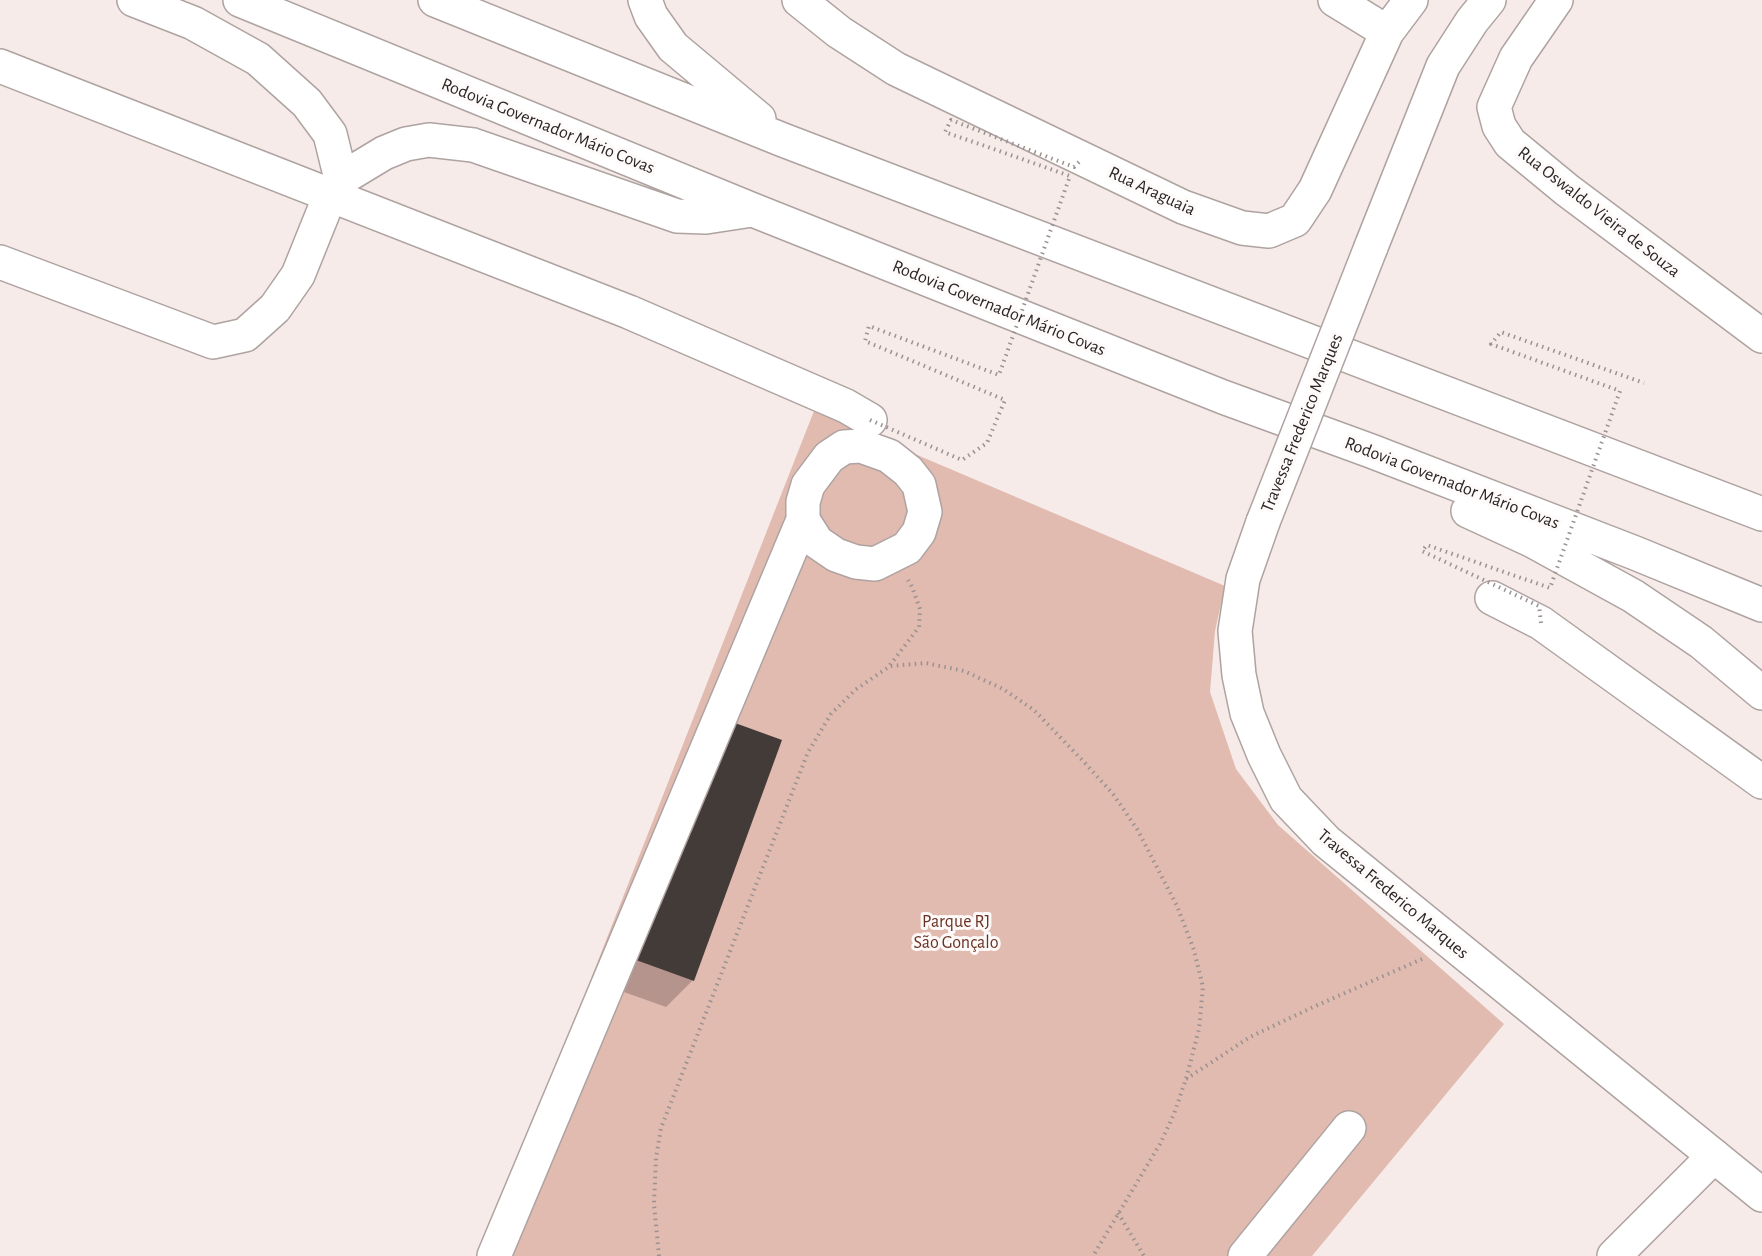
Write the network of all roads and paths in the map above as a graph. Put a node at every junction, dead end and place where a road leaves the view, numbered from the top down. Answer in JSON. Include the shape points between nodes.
{"nodes":[{"id":1,"x":134,"y":0,"type":"edge"},
{"id":2,"x":240,"y":0,"type":"edge"},
{"id":3,"x":435,"y":0,"type":"edge"},
{"id":4,"x":645,"y":0,"type":"edge"},
{"id":5,"x":799,"y":0,"type":"edge"},
{"id":6,"x":1335,"y":0,"type":"edge"},
{"id":7,"x":1411,"y":0,"type":"edge"},
{"id":8,"x":1489,"y":0,"type":"edge"},
{"id":9,"x":1556,"y":0,"type":"edge"},
{"id":10,"x":1387,"y":32,"type":"junction"},
{"id":11,"x":0,"y":66,"type":"edge"},
{"id":12,"x":783,"y":140,"type":"junction"},
{"id":13,"x":1083,"y":159,"type":"junction"},
{"id":14,"x":337,"y":187,"type":"junction"},
{"id":15,"x":753,"y":210,"type":"junction"},
{"id":16,"x":0,"y":262,"type":"edge"},
{"id":17,"x":1762,"y":336,"type":"edge"},
{"id":18,"x":1644,"y":382,"type":"dead end"},
{"id":19,"x":858,"y":413,"type":"junction"},
{"id":20,"x":1371,"y":451,"type":"junction"},
{"id":21,"x":829,"y":457,"type":"junction"},
{"id":22,"x":1762,"y":514,"type":"edge"},
{"id":23,"x":803,"y":520,"type":"junction"},
{"id":24,"x":891,"y":557,"type":"junction"},
{"id":25,"x":1492,"y":598,"type":"dead end"},
{"id":26,"x":1762,"y":606,"type":"edge"},
{"id":27,"x":1542,"y":623,"type":"junction"},
{"id":28,"x":890,"y":666,"type":"junction"},
{"id":29,"x":1762,"y":693,"type":"edge"},
{"id":30,"x":1762,"y":782,"type":"edge"},
{"id":31,"x":1454,"y":945,"type":"junction"},
{"id":32,"x":1186,"y":1079,"type":"junction"},
{"id":33,"x":1349,"y":1128,"type":"dead end"},
{"id":34,"x":1714,"y":1156,"type":"junction"},
{"id":35,"x":1762,"y":1195,"type":"edge"},
{"id":36,"x":1119,"y":1213,"type":"junction"},
{"id":37,"x":494,"y":1256,"type":"edge"},
{"id":38,"x":659,"y":1256,"type":"edge"},
{"id":39,"x":1093,"y":1256,"type":"edge"},
{"id":40,"x":1144,"y":1256,"type":"edge"},
{"id":41,"x":1245,"y":1256,"type":"edge"},
{"id":42,"x":1614,"y":1256,"type":"edge"}],
"edges":[{"from":1,"to":14,"type":"main road","via":[[193,23],[258,58],[308,103],[330,134]]},
{"from":2,"to":15,"type":"main road","name":"Rodovia Governador Mário Covas"},
{"from":3,"to":12,"type":"main road"},
{"from":4,"to":12,"type":"main road","via":[[672,47]]},
{"from":5,"to":13,"type":"main road","name":"Rua Araguaia","via":[[896,69]]},
{"from":6,"to":10,"type":"main road"},
{"from":7,"to":10,"type":"main road","name":"Rua Araguaia"},
{"from":8,"to":31,"type":"main road","name":"Travessa Frederico Marques","bridge":true,"via":[[1443,66],[1242,579],[1235,631],[1247,713],[1286,800],[1326,841]]},
{"from":9,"to":17,"type":"main road","name":"Rua Oswaldo Vieira de Souza","via":[[1516,58],[1494,106],[1499,126],[1510,143],[1567,190]]},
{"from":10,"to":13,"type":"main road","name":"Rua Araguaia","via":[[1315,190],[1295,220],[1269,231],[1242,228],[1183,207]]},
{"from":11,"to":14,"type":"main road"},
{"from":12,"to":22,"type":"main road"},
{"from":13,"to":19,"type":"path","bridge":true,"via":[[1074,167],[951,120],[945,132],[1071,176],[999,375],[869,326],[865,341],[1005,400],[987,443],[963,460]]},
{"from":14,"to":15,"type":"main road","via":[[384,153],[429,140],[473,145],[677,216],[706,217]]},
{"from":14,"to":16,"type":"main road","via":[[324,208],[298,275],[275,308],[246,335],[213,342]]},
{"from":14,"to":19,"type":"main road"},
{"from":15,"to":20,"type":"main road","name":"Rodovia Governador Mário Covas","via":[[1222,397]]},
{"from":18,"to":27,"type":"path","bridge":true,"via":[[1501,332],[1491,344],[1620,391],[1550,588],[1427,545],[1422,551],[1539,606]]},
{"from":19,"to":21,"type":"main road"},
{"from":20,"to":26,"type":"main road","name":"Rodovia Governador Mário Covas"},
{"from":20,"to":29,"type":"main road","via":[[1398,477],[1533,541],[1633,596],[1701,642]]},
{"from":21,"to":23,"type":"main road","via":[[808,485]]},
{"from":21,"to":24,"type":"main road","via":[[844,447],[861,446],[889,456],[919,485],[925,512],[919,532],[907,548]]},
{"from":23,"to":24,"type":"main road","via":[[818,542],[836,555],[875,564]]},
{"from":23,"to":37,"type":"main road"},
{"from":24,"to":28,"type":"path","via":[[912,587],[920,609],[919,627]]},
{"from":25,"to":27,"type":"main road"},
{"from":27,"to":30,"type":"main road"},
{"from":28,"to":32,"type":"path","via":[[926,663],[964,671],[1003,689],[1034,710],[1113,794],[1137,829],[1177,906],[1194,950],[1203,987],[1199,1029]]},
{"from":28,"to":38,"type":"path","via":[[855,690],[831,714],[808,752],[661,1128],[654,1204]]},
{"from":31,"to":32,"type":"path","via":[[1250,1037]]},
{"from":31,"to":34,"type":"main road","name":"Travessa Frederico Marques"},
{"from":32,"to":36,"type":"path","via":[[1160,1144]]},
{"from":33,"to":41,"type":"main road"},
{"from":34,"to":35,"type":"main road","name":"Travessa Frederico Marques"},
{"from":34,"to":42,"type":"main road"},
{"from":36,"to":39,"type":"path"},
{"from":36,"to":40,"type":"path"}]}
